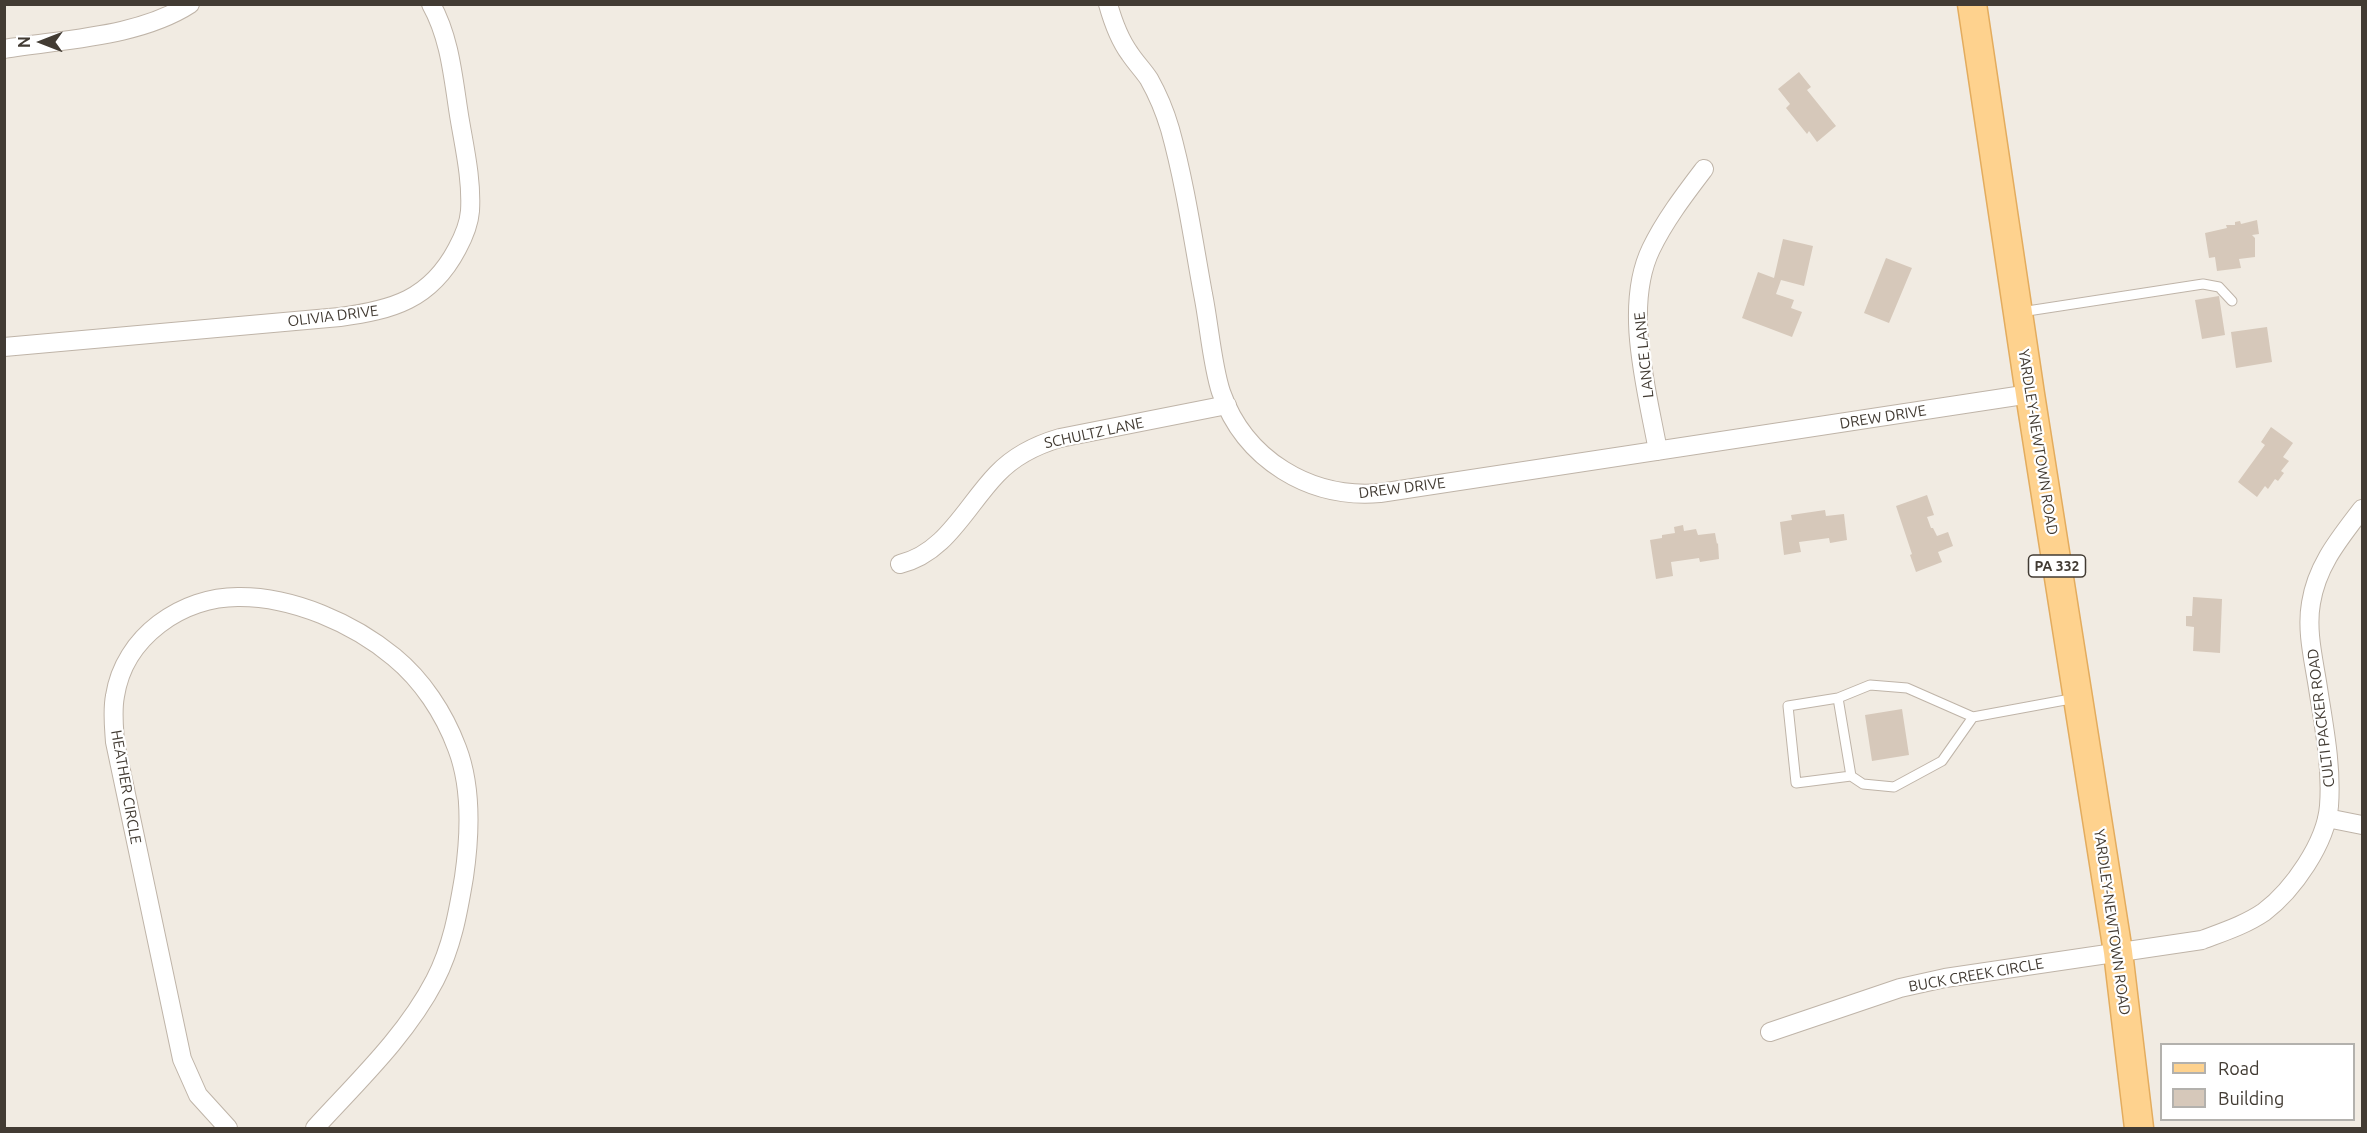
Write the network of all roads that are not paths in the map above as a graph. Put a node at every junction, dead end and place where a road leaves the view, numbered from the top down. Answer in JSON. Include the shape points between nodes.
{"nodes":[{"id":1,"x":190,"y":4,"type":"edge"},
{"id":2,"x":431,"y":4,"type":"edge"},
{"id":3,"x":1108,"y":4,"type":"edge"},
{"id":4,"x":1972,"y":4,"type":"edge"},
{"id":5,"x":4,"y":49,"type":"edge"},
{"id":6,"x":1704,"y":169,"type":"dead end"},
{"id":7,"x":2232,"y":302,"type":"dead end"},
{"id":8,"x":2018,"y":312,"type":"junction"},
{"id":9,"x":4,"y":347,"type":"edge"},
{"id":10,"x":2030,"y":394,"type":"junction"},
{"id":11,"x":1227,"y":405,"type":"junction"},
{"id":12,"x":1658,"y":451,"type":"junction"},
{"id":13,"x":2362,"y":508,"type":"edge"},
{"id":14,"x":900,"y":564,"type":"dead end"},
{"id":15,"x":1838,"y":698,"type":"junction"},
{"id":16,"x":2078,"y":698,"type":"junction"},
{"id":17,"x":1973,"y":717,"type":"junction"},
{"id":18,"x":1851,"y":776,"type":"junction"},
{"id":19,"x":2327,"y":818,"type":"junction"},
{"id":20,"x":2362,"y":825,"type":"edge"},
{"id":21,"x":2118,"y":952,"type":"junction"},
{"id":22,"x":1770,"y":1032,"type":"dead end"},
{"id":23,"x":228,"y":1128,"type":"edge"},
{"id":24,"x":315,"y":1128,"type":"edge"},
{"id":25,"x":2139,"y":1128,"type":"edge"}],
"edges":[{"from":1,"to":5,"type":"street","via":[[152,24]]},
{"from":2,"to":9,"type":"street","name":"OLIVIA DRIVE","via":[[441,21],[450,54],[468,169],[470,209],[458,246],[435,281],[413,298],[375,312]]},
{"from":3,"to":11,"type":"street","name":"DREW DRIVE","via":[[1118,34],[1160,99],[1170,128],[1216,373]]},
{"from":4,"to":8,"type":"main road","name":"YARDLEY-NEWTOWN ROAD","number":"PA 332"},
{"from":6,"to":12,"type":"street","name":"LANCE LANE","via":[[1671,213],[1651,249],[1641,281],[1638,327]]},
{"from":7,"to":8,"type":"lane","via":[[2219,287],[2203,284]]},
{"from":8,"to":10,"type":"main road","name":"YARDLEY-NEWTOWN ROAD","number":"PA 332"},
{"from":10,"to":12,"type":"street","name":"DREW DRIVE"},
{"from":10,"to":16,"type":"main road","name":"YARDLEY-NEWTOWN ROAD","number":"PA 332"},
{"from":11,"to":12,"type":"street","name":"DREW DRIVE","via":[[1240,430],[1283,472],[1314,486],[1345,493],[1380,493]]},
{"from":11,"to":14,"type":"street","name":"SCHULTZ LANE","via":[[1038,445],[996,475],[948,534],[915,561]]},
{"from":13,"to":19,"type":"street","name":"CULTI PACKER ROAD","via":[[2321,567],[2310,604],[2330,785]]},
{"from":15,"to":17,"type":"lane","via":[[1870,685],[1907,688]]},
{"from":15,"to":18,"type":"lane"},
{"from":15,"to":18,"type":"lane","via":[[1788,706],[1796,783]]},
{"from":16,"to":17,"type":"lane"},
{"from":16,"to":21,"type":"main road","name":"YARDLEY-NEWTOWN ROAD","number":"PA 332"},
{"from":17,"to":18,"type":"lane","via":[[1942,761],[1894,788],[1863,784]]},
{"from":19,"to":20,"type":"street"},
{"from":19,"to":21,"type":"street","name":"CULTI PACKER ROAD","via":[[2303,870],[2264,912],[2202,940]]},
{"from":21,"to":22,"type":"street","name":"BUCK CREEK CIRCLE","via":[[1900,988]]},
{"from":21,"to":25,"type":"main road","name":"YARDLEY-NEWTOWN ROAD","number":"PA 332"},
{"from":23,"to":24,"type":"street","name":"HEATHER CIRCLE","via":[[198,1095],[182,1059],[113,717],[118,682],[149,632],[168,617],[199,603],[240,597],[297,606],[329,618],[393,656],[416,679],[445,720],[465,775],[467,855],[457,921],[448,951],[435,981],[412,1015],[378,1060]]}]}
